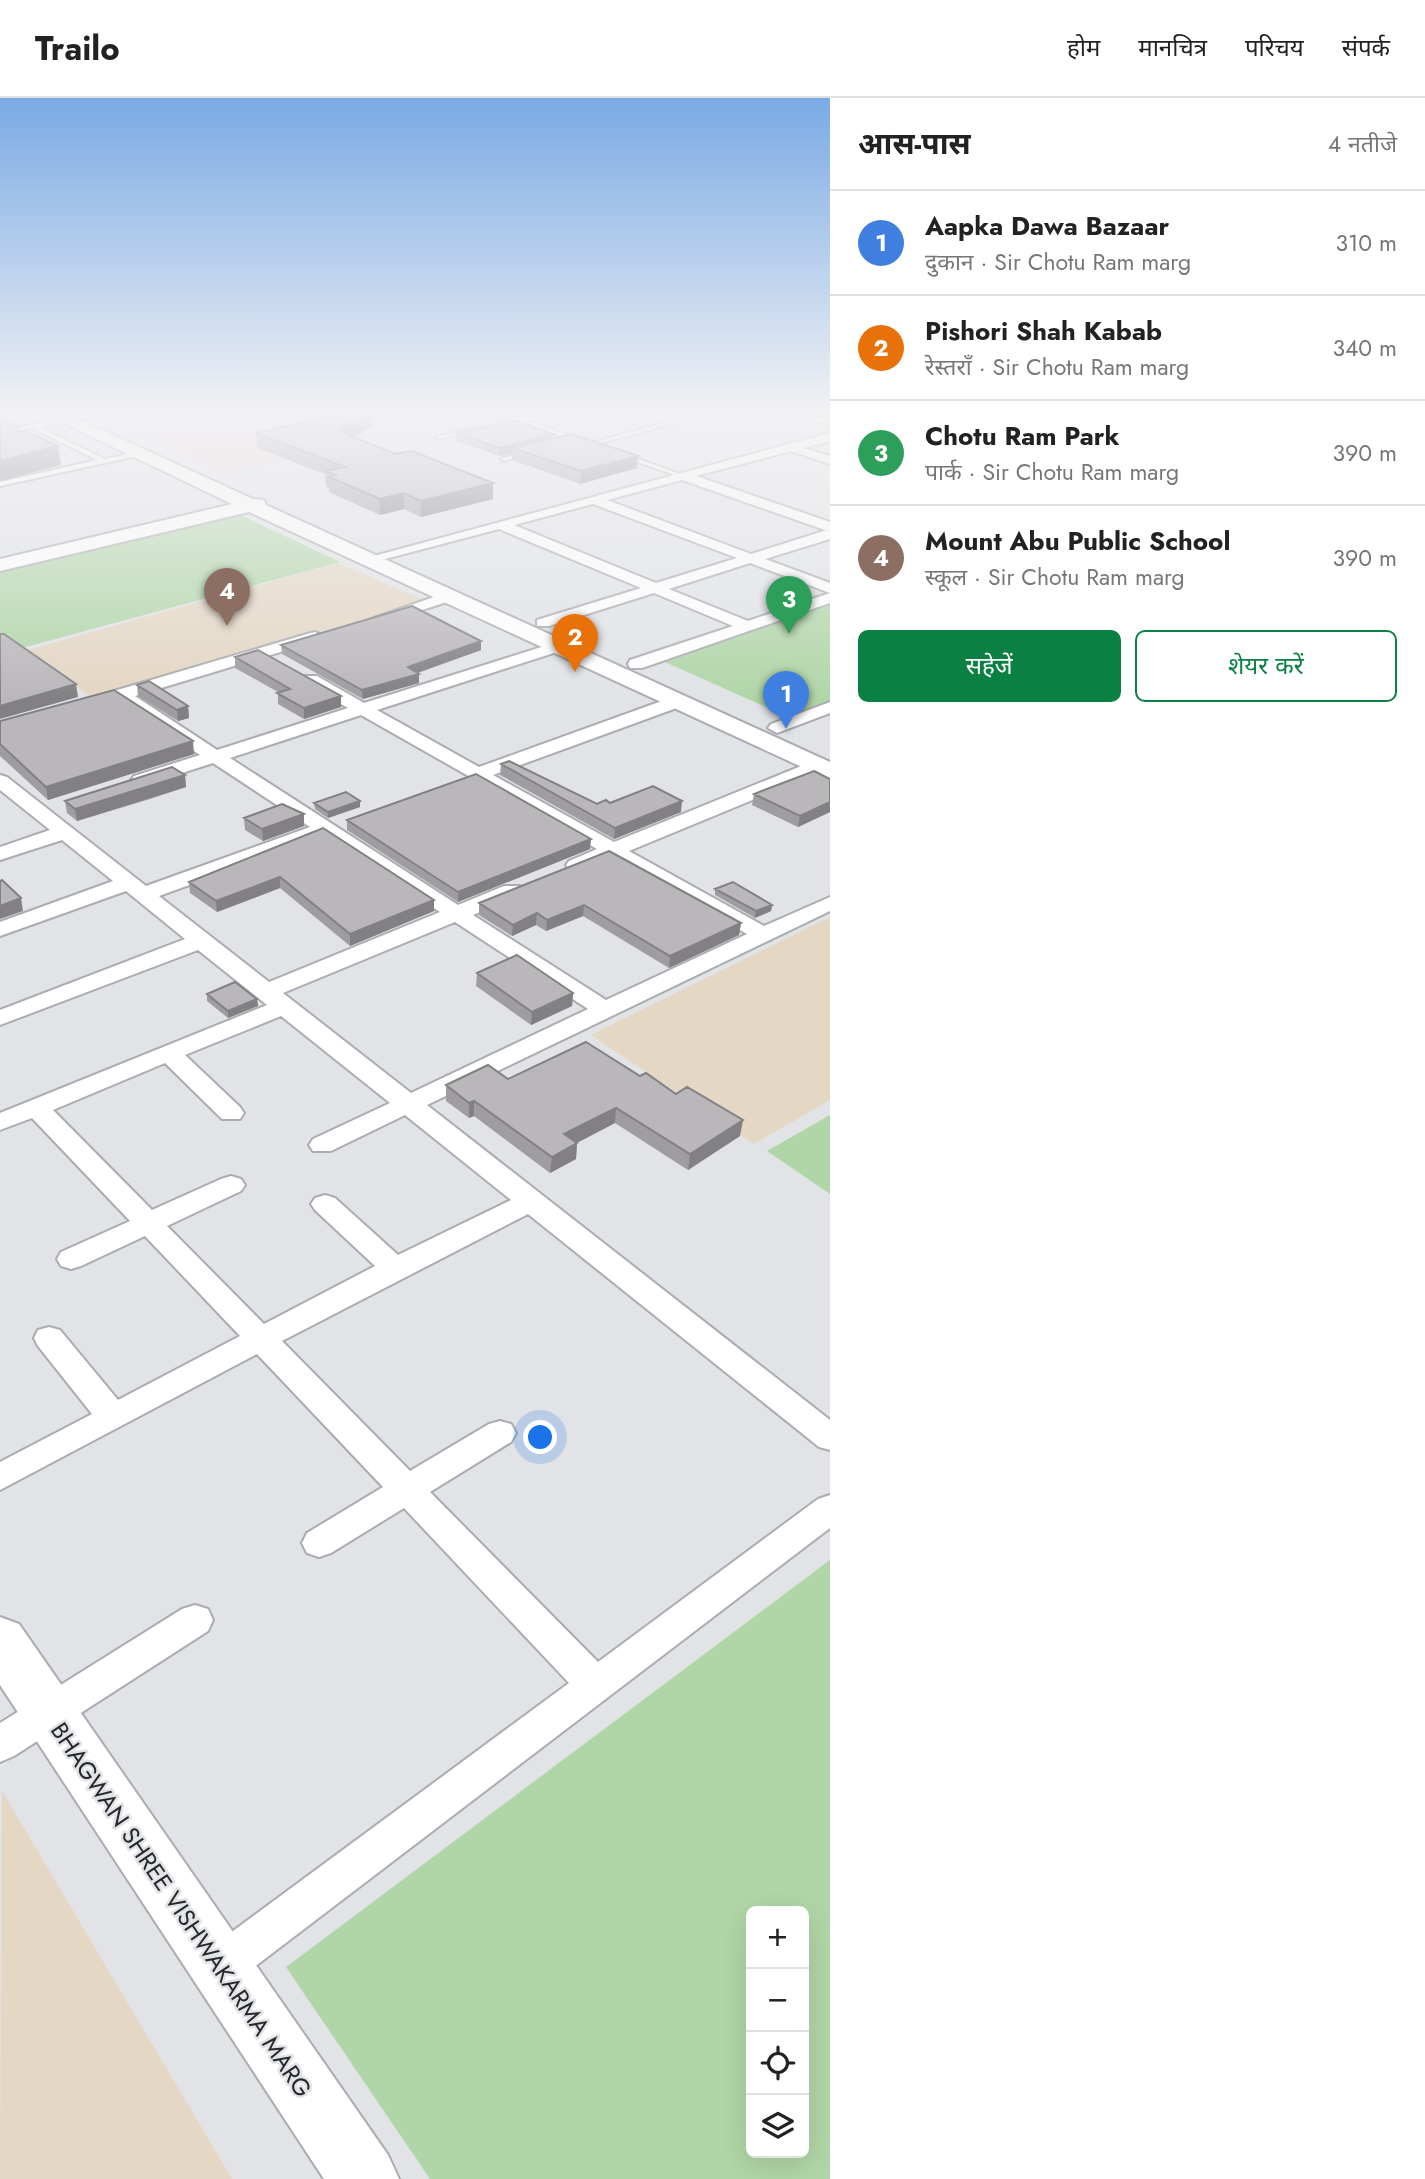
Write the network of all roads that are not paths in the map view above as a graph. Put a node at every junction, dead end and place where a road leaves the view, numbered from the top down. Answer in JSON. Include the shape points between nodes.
{"nodes":[{"id":1,"x":255,"y":505,"type":"edge"},
{"id":2,"x":262,"y":505,"type":"edge"},
{"id":3,"x":575,"y":505,"type":"edge"},
{"id":4,"x":608,"y":505,"type":"edge"},
{"id":5,"x":766,"y":505,"type":"edge"},
{"id":6,"x":500,"y":525,"type":"junction"},
{"id":7,"x":830,"y":527,"type":"edge"},
{"id":8,"x":830,"y":534,"type":"edge"},
{"id":9,"x":376,"y":557,"type":"junction"},
{"id":10,"x":751,"y":559,"type":"junction"},
{"id":11,"x":0,"y":565,"type":"edge"},
{"id":12,"x":655,"y":588,"type":"junction"},
{"id":13,"x":830,"y":588,"type":"edge"},
{"id":14,"x":448,"y":597,"type":"junction"},
{"id":15,"x":830,"y":597,"type":"edge"},
{"id":16,"x":363,"y":623,"type":"edge"},
{"id":17,"x":543,"y":623,"type":"junction"},
{"id":18,"x":747,"y":626,"type":"junction"},
{"id":19,"x":325,"y":634,"type":"edge"},
{"id":20,"x":557,"y":647,"type":"junction"},
{"id":21,"x":261,"y":652,"type":"junction"},
{"id":22,"x":636,"y":664,"type":"junction"},
{"id":23,"x":121,"y":695,"type":"junction"},
{"id":24,"x":99,"y":701,"type":"edge"},
{"id":25,"x":677,"y":702,"type":"junction"},
{"id":26,"x":830,"y":708,"type":"edge"},
{"id":27,"x":362,"y":709,"type":"junction"},
{"id":28,"x":777,"y":728,"type":"junction"},
{"id":29,"x":215,"y":756,"type":"junction"},
{"id":30,"x":826,"y":764,"type":"edge"},
{"id":31,"x":478,"y":774,"type":"junction"},
{"id":32,"x":0,"y":781,"type":"edge"},
{"id":33,"x":452,"y":783,"type":"edge"},
{"id":34,"x":127,"y":784,"type":"edge"},
{"id":35,"x":65,"y":804,"type":"edge"},
{"id":36,"x":32,"y":807,"type":"junction"},
{"id":37,"x":0,"y":810,"type":"edge"},
{"id":38,"x":351,"y":819,"type":"edge"},
{"id":39,"x":326,"y":828,"type":"junction"},
{"id":40,"x":65,"y":832,"type":"junction"},
{"id":41,"x":613,"y":850,"type":"junction"},
{"id":42,"x":0,"y":854,"type":"edge"},
{"id":43,"x":553,"y":874,"type":"edge"},
{"id":44,"x":529,"y":884,"type":"edge"},
{"id":45,"x":136,"y":889,"type":"junction"},
{"id":46,"x":830,"y":904,"type":"edge"},
{"id":47,"x":457,"y":914,"type":"junction"},
{"id":48,"x":0,"y":929,"type":"edge"},
{"id":49,"x":764,"y":935,"type":"junction"},
{"id":50,"x":203,"y":940,"type":"junction"},
{"id":51,"x":275,"y":999,"type":"junction"},
{"id":52,"x":605,"y":1010,"type":"junction"},
{"id":53,"x":0,"y":1018,"type":"edge"},
{"id":54,"x":169,"y":1053,"type":"junction"},
{"id":55,"x":408,"y":1104,"type":"junction"},
{"id":56,"x":36,"y":1107,"type":"junction"},
{"id":57,"x":231,"y":1113,"type":"dead end"},
{"id":58,"x":0,"y":1122,"type":"edge"},
{"id":59,"x":321,"y":1145,"type":"dead end"},
{"id":60,"x":231,"y":1185,"type":"dead end"},
{"id":61,"x":531,"y":1201,"type":"junction"},
{"id":62,"x":326,"y":1204,"type":"dead end"},
{"id":63,"x":148,"y":1223,"type":"junction"},
{"id":64,"x":71,"y":1259,"type":"dead end"},
{"id":65,"x":395,"y":1268,"type":"junction"},
{"id":66,"x":49,"y":1338,"type":"dead end"},
{"id":67,"x":260,"y":1340,"type":"junction"},
{"id":68,"x":114,"y":1418,"type":"junction"},
{"id":69,"x":500,"y":1433,"type":"dead end"},
{"id":70,"x":830,"y":1438,"type":"edge"},
{"id":71,"x":0,"y":1477,"type":"edge"},
{"id":72,"x":407,"y":1490,"type":"junction"},
{"id":73,"x":830,"y":1509,"type":"edge"},
{"id":74,"x":320,"y":1543,"type":"dead end"},
{"id":75,"x":195,"y":1620,"type":"dead end"},
{"id":76,"x":0,"y":1640,"type":"edge"},
{"id":77,"x":595,"y":1684,"type":"junction"},
{"id":78,"x":24,"y":1729,"type":"edge"},
{"id":79,"x":221,"y":1966,"type":"junction"},
{"id":80,"x":364,"y":2179,"type":"edge"}],
"edges":[{"from":1,"to":11,"type":"street"},
{"from":2,"to":9,"type":"street"},
{"from":3,"to":6,"type":"street"},
{"from":4,"to":10,"type":"street"},
{"from":5,"to":7,"type":"street"},
{"from":6,"to":9,"type":"street"},
{"from":6,"to":12,"type":"street"},
{"from":8,"to":10,"type":"street"},
{"from":9,"to":14,"type":"street"},
{"from":9,"to":17,"type":"street"},
{"from":10,"to":12,"type":"street"},
{"from":10,"to":13,"type":"street"},
{"from":12,"to":17,"type":"street"},
{"from":12,"to":18,"type":"street"},
{"from":14,"to":16,"type":"street"},
{"from":14,"to":20,"type":"street"},
{"from":15,"to":18,"type":"street"},
{"from":17,"to":22,"type":"street"},
{"from":18,"to":22,"type":"street"},
{"from":19,"to":21,"type":"street"},
{"from":20,"to":25,"type":"street"},
{"from":20,"to":27,"type":"street"},
{"from":21,"to":23,"type":"street"},
{"from":21,"to":27,"type":"street"},
{"from":22,"to":28,"type":"street"},
{"from":23,"to":24,"type":"street"},
{"from":23,"to":29,"type":"street"},
{"from":25,"to":30,"type":"street"},
{"from":25,"to":31,"type":"street"},
{"from":26,"to":28,"type":"street"},
{"from":27,"to":29,"type":"street"},
{"from":27,"to":31,"type":"street"},
{"from":28,"to":30,"type":"street"},
{"from":29,"to":34,"type":"street"},
{"from":29,"to":39,"type":"street"},
{"from":30,"to":41,"type":"street"},
{"from":31,"to":33,"type":"street"},
{"from":31,"to":41,"type":"street"},
{"from":32,"to":36,"type":"street"},
{"from":35,"to":36,"type":"street"},
{"from":36,"to":37,"type":"street"},
{"from":36,"to":40,"type":"street"},
{"from":38,"to":39,"type":"street"},
{"from":39,"to":45,"type":"street"},
{"from":39,"to":47,"type":"street"},
{"from":40,"to":42,"type":"street"},
{"from":40,"to":45,"type":"street"},
{"from":41,"to":43,"type":"street"},
{"from":41,"to":49,"type":"street"},
{"from":44,"to":47,"type":"street"},
{"from":45,"to":48,"type":"street"},
{"from":45,"to":50,"type":"street"},
{"from":46,"to":49,"type":"street"},
{"from":47,"to":51,"type":"street"},
{"from":47,"to":52,"type":"street"},
{"from":49,"to":52,"type":"street"},
{"from":50,"to":51,"type":"street"},
{"from":50,"to":53,"type":"street"},
{"from":51,"to":54,"type":"street"},
{"from":51,"to":55,"type":"street"},
{"from":52,"to":55,"type":"street"},
{"from":54,"to":56,"type":"street"},
{"from":54,"to":57,"type":"street"},
{"from":55,"to":59,"type":"street"},
{"from":55,"to":61,"type":"street"},
{"from":56,"to":58,"type":"street"},
{"from":56,"to":63,"type":"street"},
{"from":60,"to":63,"type":"street"},
{"from":61,"to":65,"type":"street"},
{"from":61,"to":70,"type":"street"},
{"from":62,"to":65,"type":"street"},
{"from":63,"to":64,"type":"street"},
{"from":63,"to":67,"type":"street"},
{"from":65,"to":67,"type":"street"},
{"from":66,"to":68,"type":"street"},
{"from":67,"to":68,"type":"street"},
{"from":67,"to":72,"type":"street"},
{"from":68,"to":71,"type":"street"},
{"from":69,"to":72,"type":"street"},
{"from":72,"to":74,"type":"street"},
{"from":72,"to":77,"type":"street"},
{"from":73,"to":77,"type":"street"},
{"from":75,"to":78,"type":"street"},
{"from":76,"to":78,"type":"street","name":"BHAGWAN SHREE VISHWAKARMA MARG"},
{"from":77,"to":79,"type":"street"},
{"from":78,"to":79,"type":"street","name":"BHAGWAN SHREE VISHWAKARMA MARG"},
{"from":79,"to":80,"type":"street","name":"BHAGWAN SHREE VISHWAKARMA MARG"}]}
